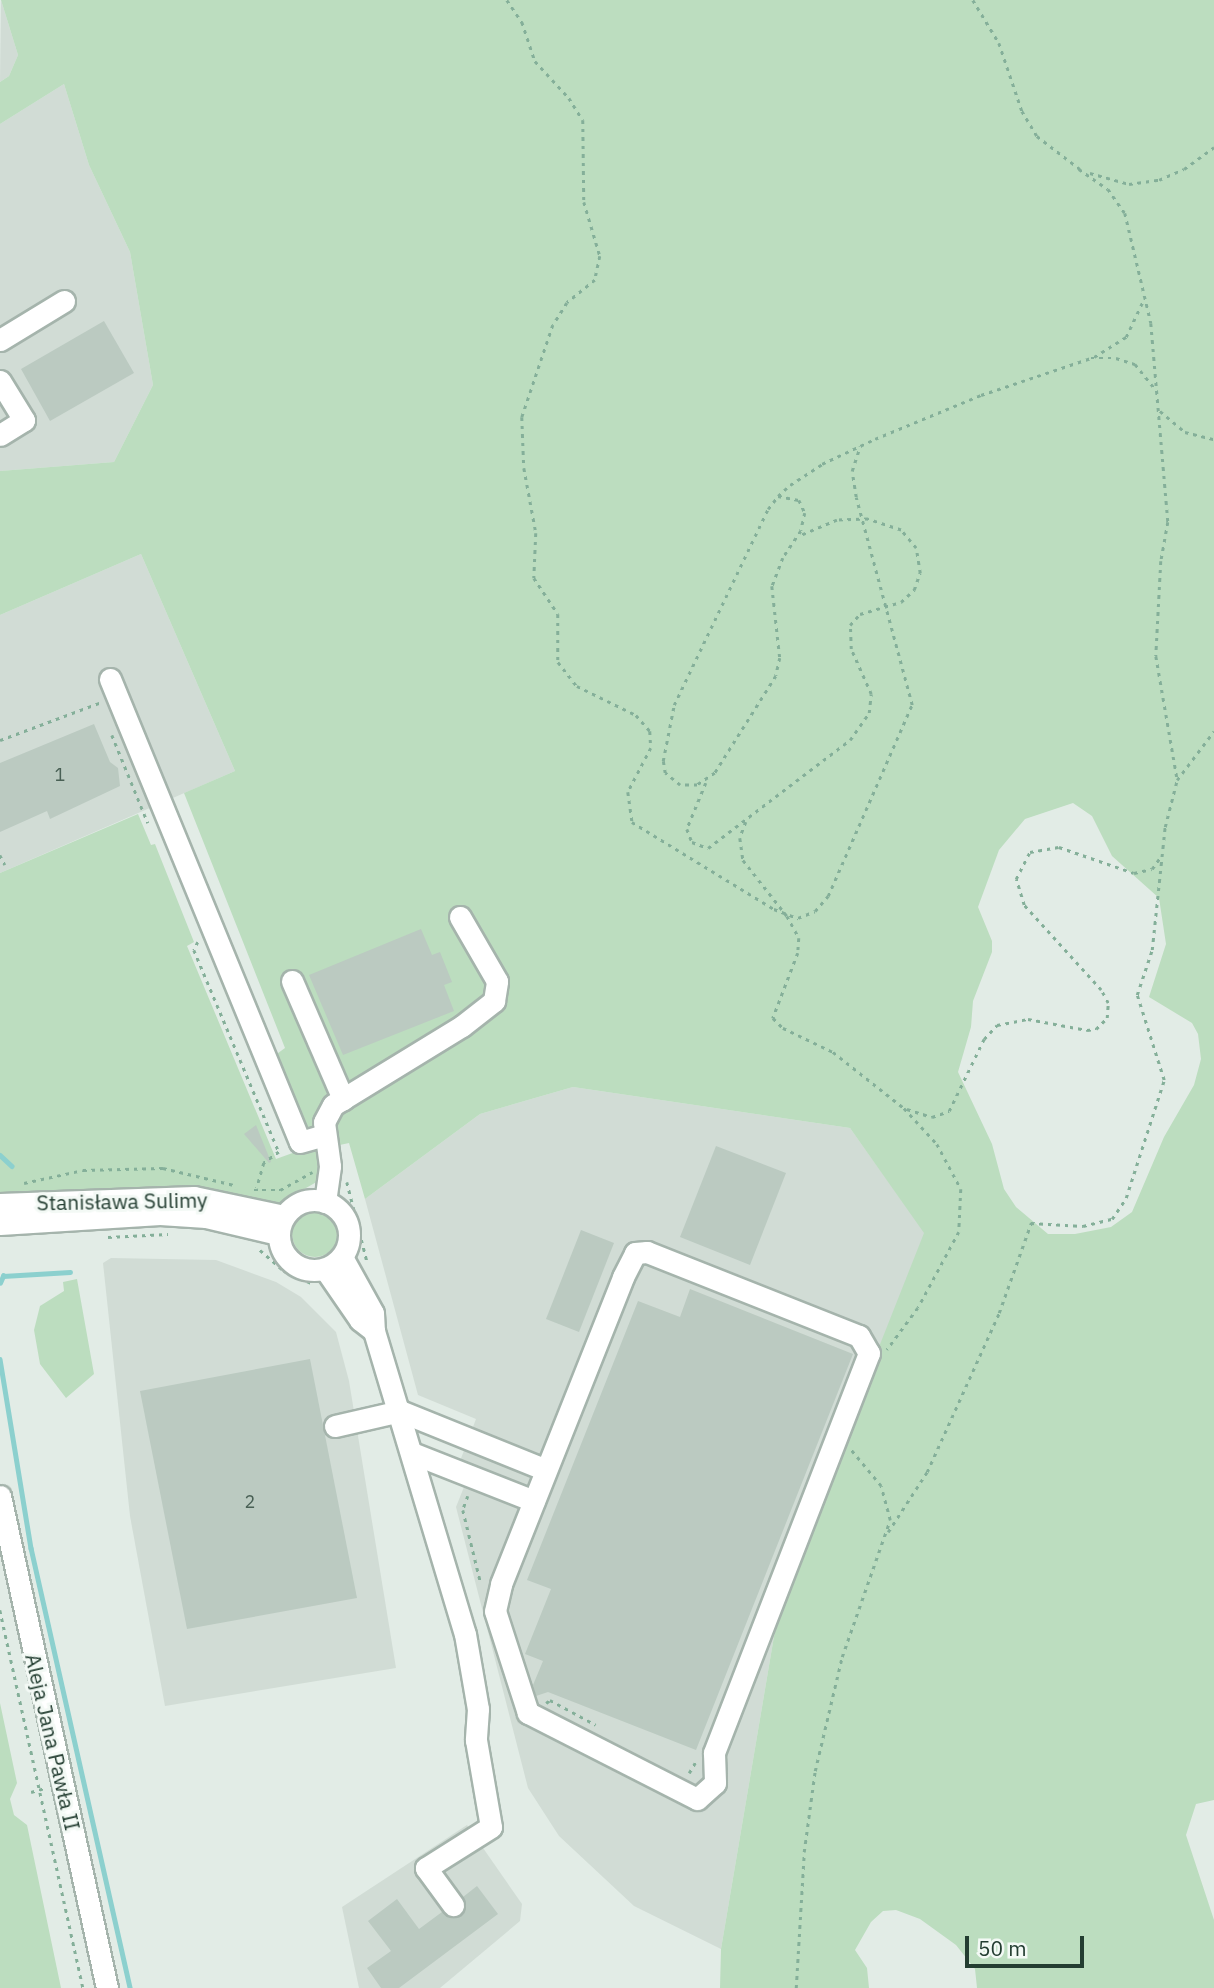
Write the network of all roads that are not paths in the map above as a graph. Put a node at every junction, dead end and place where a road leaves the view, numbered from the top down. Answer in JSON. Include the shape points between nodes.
{"nodes":[{"id":1,"x":64,"y":301,"type":"dead end"},
{"id":2,"x":0,"y":340,"type":"edge"},
{"id":3,"x":0,"y":381,"type":"edge"},
{"id":4,"x":0,"y":435,"type":"edge"},
{"id":5,"x":110,"y":679,"type":"dead end"},
{"id":6,"x":460,"y":917,"type":"dead end"},
{"id":7,"x":292,"y":981,"type":"dead end"},
{"id":8,"x":343,"y":1099,"type":"junction"},
{"id":9,"x":324,"y":1135,"type":"junction"},
{"id":10,"x":325,"y":1202,"type":"junction"},
{"id":11,"x":0,"y":1204,"type":"edge"},
{"id":12,"x":0,"y":1224,"type":"edge"},
{"id":13,"x":281,"y":1225,"type":"junction"},
{"id":14,"x":329,"y":1272,"type":"junction"},
{"id":15,"x":400,"y":1411,"type":"junction"},
{"id":16,"x":335,"y":1426,"type":"dead end"},
{"id":17,"x":412,"y":1453,"type":"junction"},
{"id":18,"x":546,"y":1470,"type":"junction"},
{"id":19,"x":0,"y":1496,"type":"edge"},
{"id":20,"x":534,"y":1501,"type":"junction"},
{"id":21,"x":498,"y":1622,"type":"junction"},
{"id":22,"x":464,"y":1630,"type":"junction"},
{"id":23,"x":453,"y":1905,"type":"dead end"},
{"id":24,"x":107,"y":1988,"type":"edge"}],
"edges":[{"from":1,"to":2,"type":"street"},
{"from":3,"to":4,"type":"street","via":[[24,420]]},
{"from":5,"to":9,"type":"street","via":[[300,1142]]},
{"from":6,"to":8,"type":"street","via":[[498,981],[494,1001],[462,1026]]},
{"from":7,"to":8,"type":"street"},
{"from":8,"to":9,"type":"street","via":[[326,1115]]},
{"from":9,"to":10,"type":"street","via":[[330,1166]]},
{"from":10,"to":13,"type":"street","via":[[302,1202]]},
{"from":10,"to":14,"type":"street","via":[[345,1219],[349,1231]]},
{"from":11,"to":13,"type":"street","name":"Stanisława Sulimy","via":[[194,1197]]},
{"from":12,"to":13,"type":"street","name":"Stanisława Sulimy","via":[[160,1214]]},
{"from":13,"to":14,"type":"street","via":[[284,1255],[292,1264]]},
{"from":14,"to":15,"type":"street","via":[[373,1312],[374,1331]]},
{"from":15,"to":16,"type":"street"},
{"from":15,"to":17,"type":"street"},
{"from":15,"to":18,"type":"street"},
{"from":17,"to":20,"type":"street"},
{"from":17,"to":22,"type":"street"},
{"from":18,"to":20,"type":"street"},
{"from":18,"to":21,"type":"street","via":[[635,1253],[660,1257],[859,1336],[868,1345],[869,1360],[715,1753],[715,1783],[708,1793],[697,1799],[684,1796],[528,1713]]},
{"from":19,"to":24,"type":"street","name":"Aleja Jana Pawła II"},
{"from":20,"to":21,"type":"street","via":[[501,1584]]},
{"from":21,"to":22,"type":"street"},
{"from":22,"to":23,"type":"street","via":[[491,1827],[426,1868]]}]}
